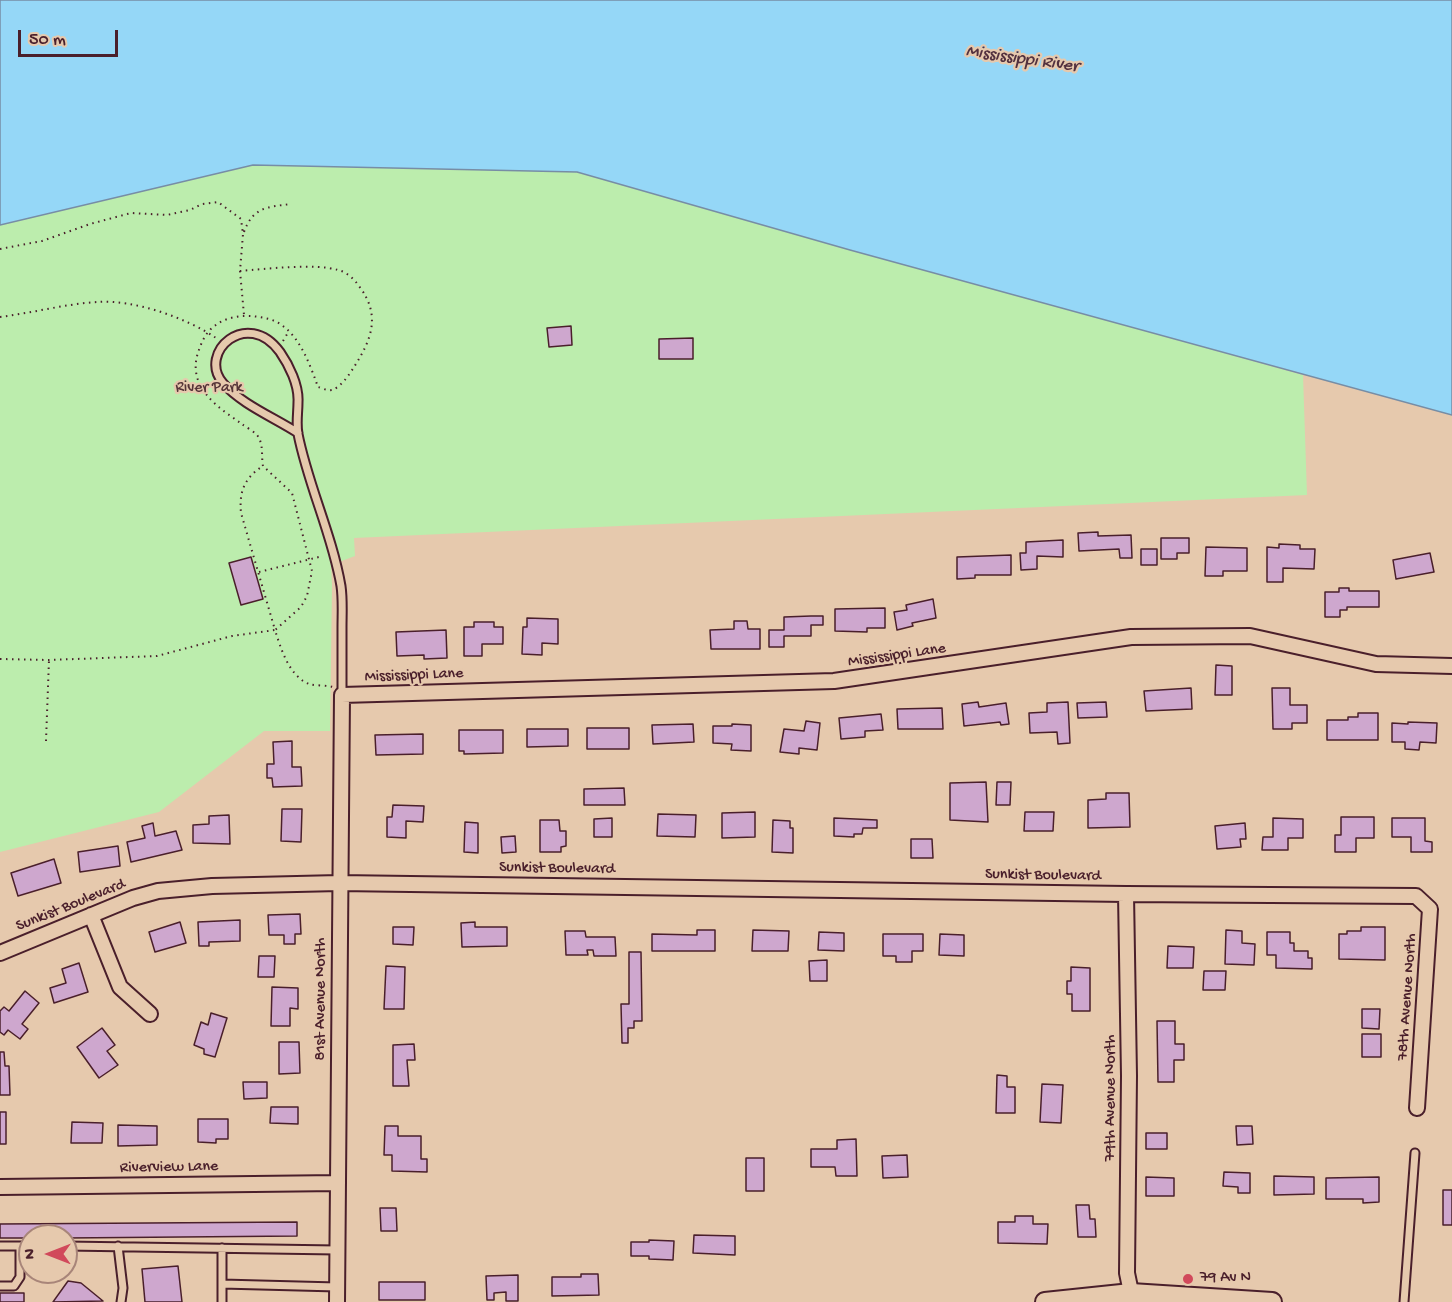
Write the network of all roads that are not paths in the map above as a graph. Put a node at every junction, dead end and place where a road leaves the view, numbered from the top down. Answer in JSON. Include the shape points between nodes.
{"nodes":[{"id":1,"x":298,"y":433,"type":"junction"},
{"id":2,"x":1452,"y":666,"type":"edge"},
{"id":3,"x":342,"y":695,"type":"junction"},
{"id":4,"x":339,"y":883,"type":"junction"},
{"id":5,"x":1126,"y":894,"type":"junction"},
{"id":6,"x":1416,"y":896,"type":"joint"},
{"id":7,"x":91,"y":915,"type":"junction"},
{"id":8,"x":0,"y":953,"type":"edge"},
{"id":9,"x":150,"y":1014,"type":"dead end"},
{"id":10,"x":1417,"y":1108,"type":"dead end"},
{"id":11,"x":1415,"y":1154,"type":"dead end"},
{"id":12,"x":338,"y":1183,"type":"junction"},
{"id":13,"x":0,"y":1187,"type":"edge"},
{"id":14,"x":0,"y":1246,"type":"edge"},
{"id":15,"x":18,"y":1246,"type":"edge"},
{"id":16,"x":78,"y":1246,"type":"edge"},
{"id":17,"x":118,"y":1246,"type":"junction"},
{"id":18,"x":222,"y":1248,"type":"junction"},
{"id":19,"x":337,"y":1250,"type":"junction"},
{"id":20,"x":18,"y":1281,"type":"edge"},
{"id":21,"x":222,"y":1284,"type":"junction"},
{"id":22,"x":0,"y":1287,"type":"edge"},
{"id":23,"x":337,"y":1287,"type":"junction"},
{"id":24,"x":1132,"y":1298,"type":"edge"},
{"id":25,"x":121,"y":1302,"type":"edge"},
{"id":26,"x":222,"y":1302,"type":"edge"},
{"id":27,"x":337,"y":1302,"type":"edge"},
{"id":28,"x":1045,"y":1302,"type":"edge"},
{"id":29,"x":1272,"y":1302,"type":"edge"},
{"id":30,"x":1404,"y":1302,"type":"edge"}],
"edges":[{"from":1,"to":1,"type":"lane","via":[[296,384],[282,355],[262,334],[248,332],[232,337],[218,354],[216,365],[221,381]]},
{"from":1,"to":3,"type":"lane","via":[[341,588]]},
{"from":2,"to":3,"type":"street","name":"Mississippi Lane","via":[[1376,664],[1250,636],[1152,636],[834,681]]},
{"from":3,"to":4,"type":"street","name":"81st Avenue North"},
{"from":4,"to":5,"type":"street","name":"Sunkist Boulevard"},
{"from":4,"to":7,"type":"street","name":"Sunkist Boulevard","via":[[185,887],[133,898]]},
{"from":4,"to":12,"type":"street","name":"81st Avenue North"},
{"from":5,"to":6,"type":"street","name":"Sunkist Boulevard"},
{"from":5,"to":24,"type":"street","name":"79th Avenue North","via":[[1127,1273]]},
{"from":6,"to":10,"type":"street","name":"78th Avenue North","via":[[1430,909]]},
{"from":7,"to":8,"type":"street","name":"Sunkist Boulevard"},
{"from":7,"to":9,"type":"street","via":[[120,987]]},
{"from":11,"to":30,"type":"lane"},
{"from":12,"to":13,"type":"street","name":"Riverview Lane"},
{"from":12,"to":19,"type":"street","name":"81st Avenue North"},
{"from":14,"to":15,"type":"lane"},
{"from":16,"to":17,"type":"lane"},
{"from":17,"to":18,"type":"lane"},
{"from":17,"to":25,"type":"lane"},
{"from":18,"to":19,"type":"lane"},
{"from":18,"to":21,"type":"lane"},
{"from":19,"to":23,"type":"street","name":"81st Avenue North"},
{"from":20,"to":22,"type":"lane","via":[[14,1286]]},
{"from":21,"to":23,"type":"lane"},
{"from":21,"to":26,"type":"lane"},
{"from":23,"to":27,"type":"street","name":"81st Avenue North"},
{"from":24,"to":28,"type":"street"},
{"from":24,"to":29,"type":"street"}]}
